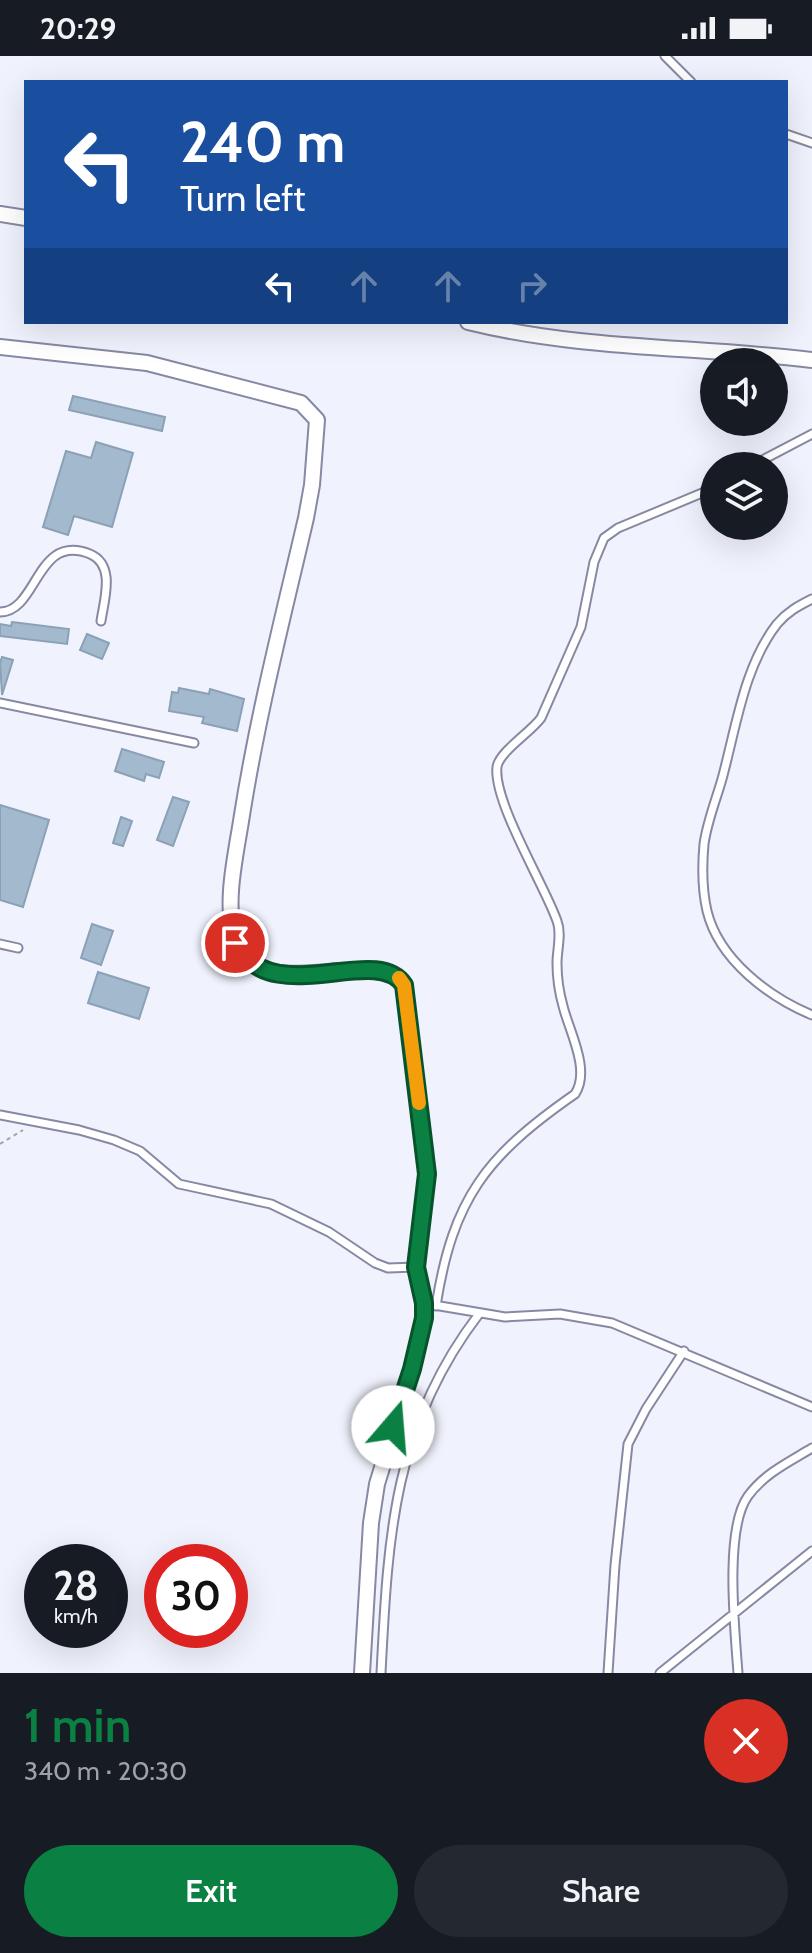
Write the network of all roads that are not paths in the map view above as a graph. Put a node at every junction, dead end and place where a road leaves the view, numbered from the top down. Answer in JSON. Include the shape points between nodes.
{"nodes":[{"id":1,"x":665,"y":56,"type":"edge"},
{"id":2,"x":689,"y":80,"type":"edge"},
{"id":3,"x":788,"y":135,"type":"edge"},
{"id":4,"x":812,"y":143,"type":"edge"},
{"id":5,"x":0,"y":214,"type":"edge"},
{"id":6,"x":24,"y":218,"type":"edge"},
{"id":7,"x":478,"y":324,"type":"edge"},
{"id":8,"x":0,"y":347,"type":"edge"},
{"id":9,"x":812,"y":360,"type":"edge"},
{"id":10,"x":812,"y":434,"type":"edge"},
{"id":11,"x":778,"y":452,"type":"edge"},
{"id":12,"x":700,"y":494,"type":"edge"},
{"id":13,"x":812,"y":599,"type":"edge"},
{"id":14,"x":0,"y":612,"type":"edge"},
{"id":15,"x":101,"y":621,"type":"dead end"},
{"id":16,"x":0,"y":703,"type":"edge"},
{"id":17,"x":194,"y":743,"type":"dead end"},
{"id":18,"x":0,"y":944,"type":"edge"},
{"id":19,"x":18,"y":948,"type":"dead end"},
{"id":20,"x":812,"y":1015,"type":"edge"},
{"id":21,"x":0,"y":1115,"type":"edge"},
{"id":22,"x":416,"y":1267,"type":"junction"},
{"id":23,"x":430,"y":1304,"type":"junction"},
{"id":24,"x":479,"y":1314,"type":"junction"},
{"id":25,"x":684,"y":1351,"type":"junction"},
{"id":26,"x":812,"y":1407,"type":"edge"},
{"id":27,"x":812,"y":1448,"type":"edge"},
{"id":28,"x":812,"y":1551,"type":"edge"},
{"id":29,"x":734,"y":1613,"type":"junction"},
{"id":30,"x":362,"y":1673,"type":"edge"},
{"id":31,"x":381,"y":1673,"type":"edge"},
{"id":32,"x":608,"y":1673,"type":"edge"},
{"id":33,"x":660,"y":1673,"type":"edge"},
{"id":34,"x":738,"y":1673,"type":"edge"}],
"edges":[{"from":1,"to":2,"type":"lane"},
{"from":3,"to":4,"type":"lane"},
{"from":5,"to":6,"type":"street"},
{"from":7,"to":9,"type":"street","via":[[608,344]]},
{"from":8,"to":22,"type":"street","via":[[157,365],[301,403],[317,420],[308,507],[255,732],[232,874],[232,918],[235,943],[256,967],[271,973],[375,970],[395,975],[404,985],[427,1174]]},
{"from":10,"to":11,"type":"lane"},
{"from":12,"to":23,"type":"lane","via":[[604,538],[581,627],[541,718],[499,759],[498,781],[506,805],[558,921],[557,978],[580,1086],[521,1135],[481,1178],[450,1237]]},
{"from":13,"to":20,"type":"lane","via":[[778,623],[756,663],[704,841],[702,875],[707,912],[718,937],[750,977],[782,1003]]},
{"from":14,"to":15,"type":"lane","via":[[18,606],[50,560],[66,552],[86,552],[106,570]]},
{"from":16,"to":17,"type":"lane"},
{"from":18,"to":19,"type":"lane"},
{"from":21,"to":22,"type":"lane","via":[[91,1133],[140,1151],[179,1184],[271,1204],[388,1268]]},
{"from":22,"to":23,"type":"street"},
{"from":23,"to":24,"type":"lane"},
{"from":23,"to":30,"type":"street","via":[[375,1497]]},
{"from":24,"to":25,"type":"lane","via":[[589,1318]]},
{"from":24,"to":31,"type":"lane","via":[[439,1371],[411,1443],[392,1527]]},
{"from":25,"to":26,"type":"lane"},
{"from":25,"to":32,"type":"lane","via":[[628,1444]]},
{"from":27,"to":29,"type":"lane","via":[[768,1474],[747,1497],[736,1521]]},
{"from":28,"to":29,"type":"lane"},
{"from":29,"to":33,"type":"lane"},
{"from":29,"to":34,"type":"lane"}]}
